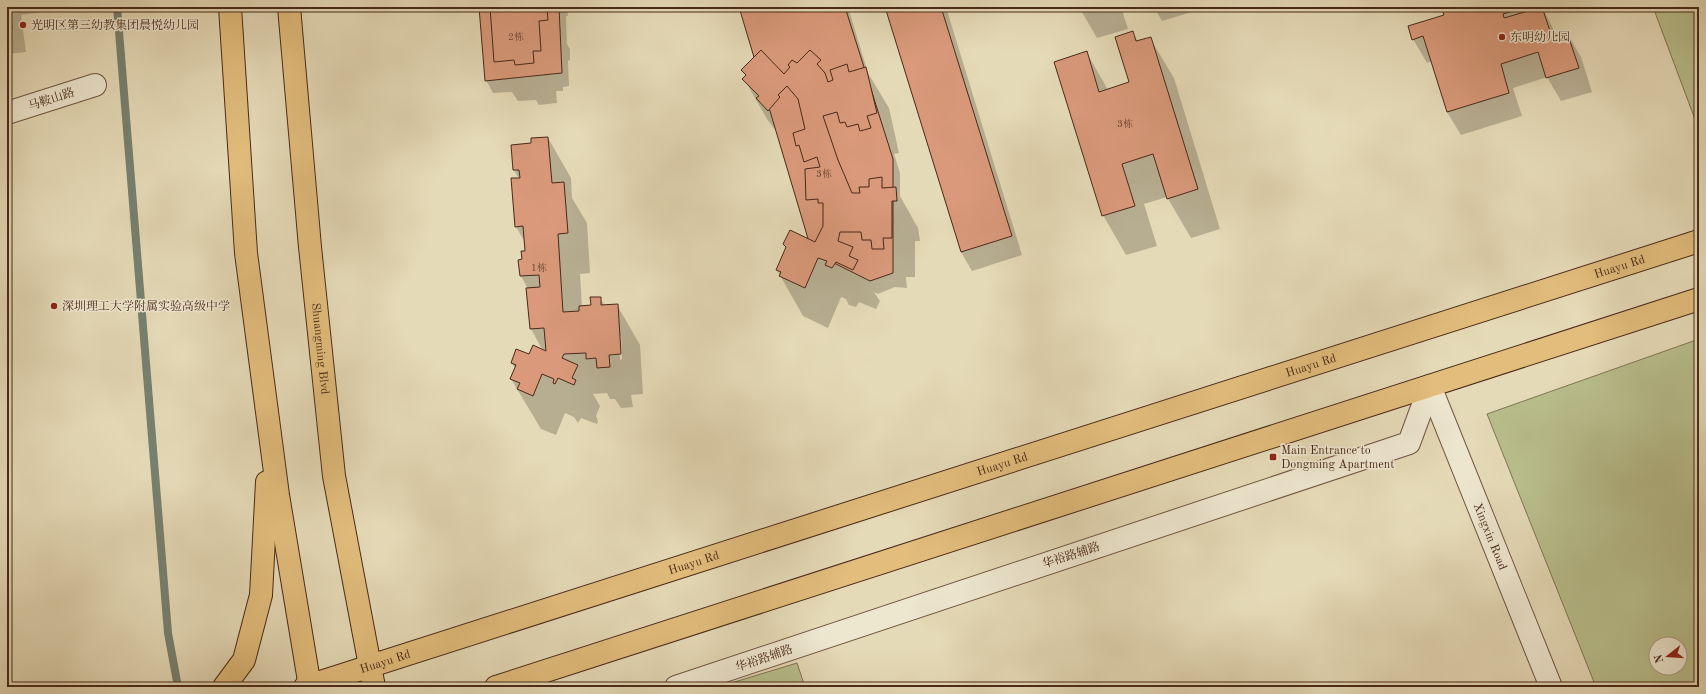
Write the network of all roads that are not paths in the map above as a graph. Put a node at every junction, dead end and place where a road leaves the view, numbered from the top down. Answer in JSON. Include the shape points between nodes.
{"nodes":[{"id":1,"x":230,"y":7,"type":"edge"},
{"id":2,"x":289,"y":7,"type":"edge"},
{"id":3,"x":95,"y":85,"type":"dead end"},
{"id":4,"x":7,"y":113,"type":"edge"},
{"id":5,"x":1699,"y":241,"type":"edge"},
{"id":6,"x":1699,"y":299,"type":"edge"},
{"id":7,"x":1430,"y":386,"type":"junction"},
{"id":8,"x":270,"y":431,"type":"junction"},
{"id":9,"x":370,"y":666,"type":"junction"},
{"id":10,"x":308,"y":686,"type":"edge"},
{"id":11,"x":224,"y":687,"type":"edge"},
{"id":12,"x":374,"y":687,"type":"edge"},
{"id":13,"x":496,"y":687,"type":"edge"},
{"id":14,"x":676,"y":687,"type":"edge"},
{"id":15,"x":1551,"y":687,"type":"edge"}],
"edges":[{"from":1,"to":8,"type":"main road","via":[[246,253]]},
{"from":2,"to":9,"type":"main road","name":"Shuangming Blvd","via":[[310,247],[334,476]]},
{"from":3,"to":4,"type":"street","name":"马鞍山路"},
{"from":5,"to":9,"type":"main road","name":"Huayu Rd"},
{"from":6,"to":7,"type":"main road"},
{"from":7,"to":13,"type":"main road"},
{"from":7,"to":14,"type":"street","name":"华裕路辅路","via":[[1409,443]]},
{"from":7,"to":15,"type":"street","name":"Xingxin Road"},
{"from":8,"to":10,"type":"main road"},
{"from":8,"to":11,"type":"main road","via":[[261,595],[244,660]]},
{"from":9,"to":10,"type":"main road","name":"Huayu Rd"},
{"from":9,"to":12,"type":"main road","name":"Shuangming Blvd"}]}
